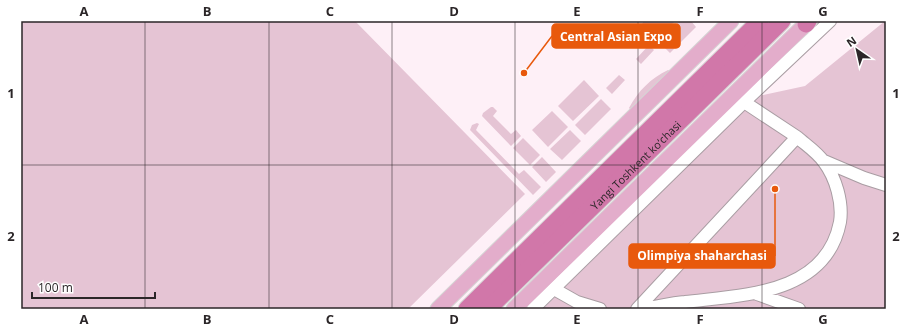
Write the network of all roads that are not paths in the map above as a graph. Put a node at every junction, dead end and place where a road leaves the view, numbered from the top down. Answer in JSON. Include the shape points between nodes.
{"nodes":[{"id":1,"x":731,"y":21,"type":"edge"},
{"id":2,"x":760,"y":21,"type":"edge"},
{"id":3,"x":782,"y":21,"type":"edge"},
{"id":4,"x":830,"y":21,"type":"edge"},
{"id":5,"x":807,"y":22,"type":"edge"},
{"id":6,"x":744,"y":102,"type":"junction"},
{"id":7,"x":797,"y":137,"type":"junction"},
{"id":8,"x":824,"y":161,"type":"junction"},
{"id":9,"x":886,"y":185,"type":"edge"},
{"id":10,"x":554,"y":289,"type":"junction"},
{"id":11,"x":757,"y":294,"type":"junction"},
{"id":12,"x":438,"y":309,"type":"edge"},
{"id":13,"x":467,"y":309,"type":"edge"},
{"id":14,"x":488,"y":309,"type":"edge"},
{"id":15,"x":514,"y":309,"type":"edge"},
{"id":16,"x":533,"y":309,"type":"edge"},
{"id":17,"x":600,"y":309,"type":"edge"},
{"id":18,"x":637,"y":309,"type":"edge"},
{"id":19,"x":643,"y":309,"type":"edge"},
{"id":20,"x":799,"y":309,"type":"edge"}],
"edges":[{"from":1,"to":12,"type":"main road"},
{"from":2,"to":13,"type":"highway","name":"Yangi Toshkent ko‘chasi"},
{"from":3,"to":14,"type":"highway","name":"Yangi Toshkent ko‘chasi"},
{"from":4,"to":6,"type":"lane"},
{"from":5,"to":15,"type":"main road"},
{"from":6,"to":7,"type":"lane"},
{"from":6,"to":10,"type":"lane"},
{"from":7,"to":8,"type":"lane"},
{"from":7,"to":18,"type":"lane"},
{"from":8,"to":9,"type":"lane"},
{"from":8,"to":11,"type":"lane","via":[[832,175],[840,204],[841,216],[834,242],[819,263],[800,277]]},
{"from":10,"to":16,"type":"lane"},
{"from":10,"to":17,"type":"lane","via":[[577,302]]},
{"from":11,"to":19,"type":"lane"},
{"from":11,"to":20,"type":"lane"}]}
